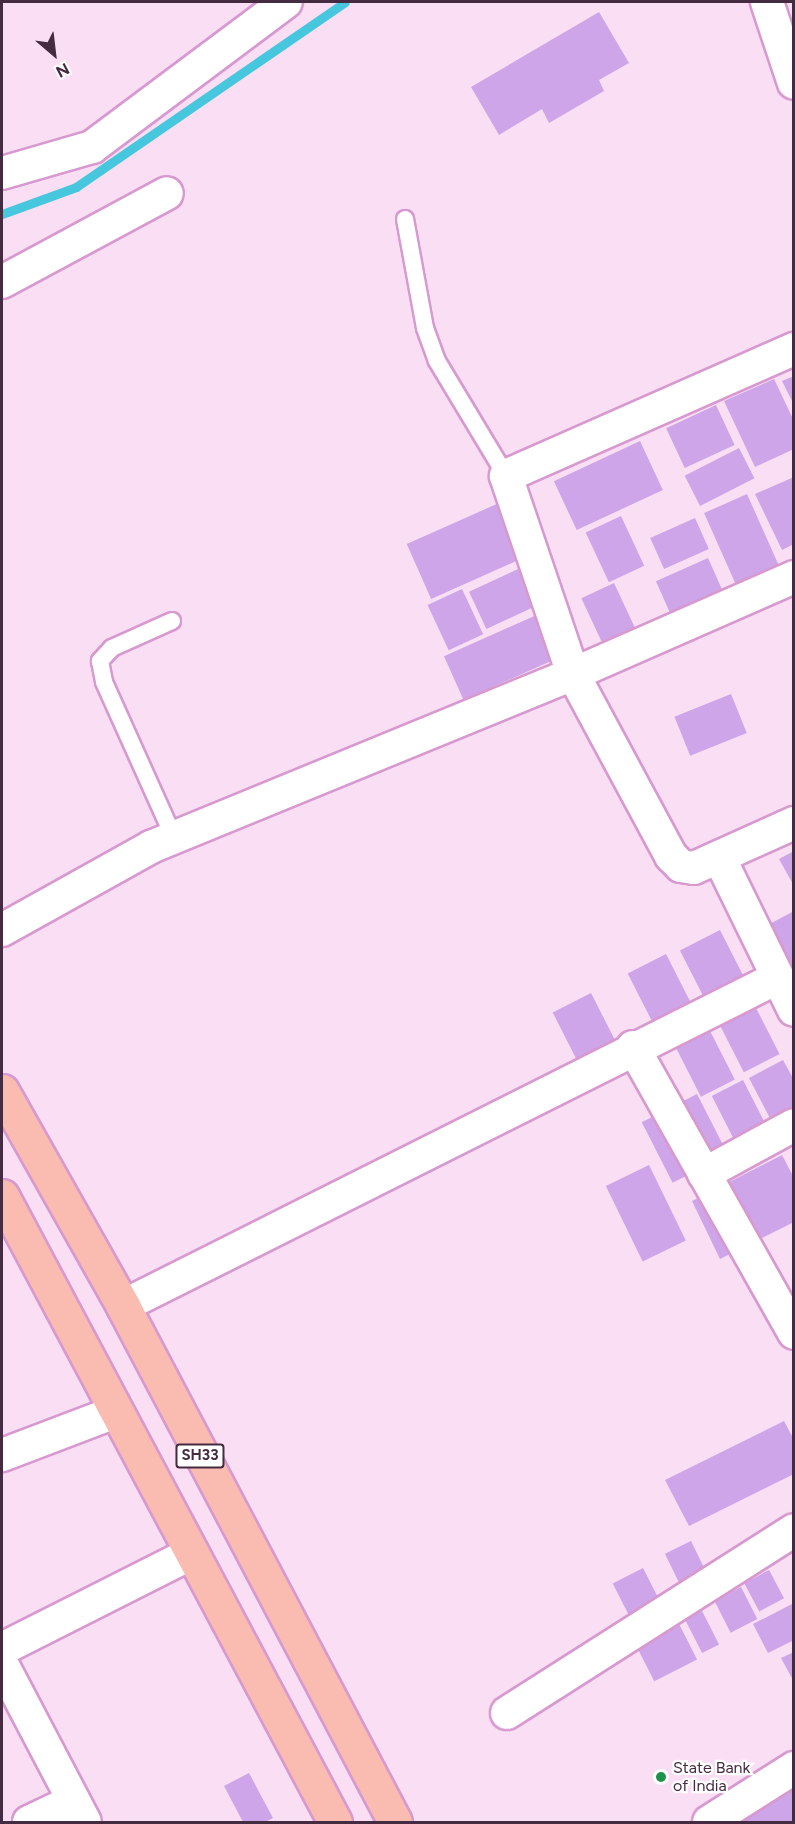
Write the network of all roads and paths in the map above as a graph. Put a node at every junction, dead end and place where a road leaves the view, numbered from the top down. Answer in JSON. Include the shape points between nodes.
{"nodes":[{"id":1,"x":286,"y":2,"type":"edge"},
{"id":2,"x":768,"y":2,"type":"edge"},
{"id":3,"x":792,"y":72,"type":"edge"},
{"id":4,"x":2,"y":173,"type":"edge"},
{"id":5,"x":167,"y":193,"type":"dead end"},
{"id":6,"x":405,"y":219,"type":"dead end"},
{"id":7,"x":2,"y":282,"type":"edge"},
{"id":8,"x":794,"y":349,"type":"edge"},
{"id":9,"x":507,"y":476,"type":"junction"},
{"id":10,"x":794,"y":577,"type":"edge"},
{"id":11,"x":172,"y":621,"type":"dead end"},
{"id":12,"x":573,"y":674,"type":"junction"},
{"id":13,"x":794,"y":823,"type":"edge"},
{"id":14,"x":174,"y":838,"type":"junction"},
{"id":15,"x":718,"y":857,"type":"junction"},
{"id":16,"x":2,"y":930,"type":"edge"},
{"id":17,"x":777,"y":978,"type":"junction"},
{"id":18,"x":794,"y":1010,"type":"edge"},
{"id":19,"x":633,"y":1047,"type":"junction"},
{"id":20,"x":2,"y":1092,"type":"edge"},
{"id":21,"x":794,"y":1125,"type":"edge"},
{"id":22,"x":704,"y":1174,"type":"junction"},
{"id":23,"x":2,"y":1196,"type":"edge"},
{"id":24,"x":123,"y":1306,"type":"junction"},
{"id":25,"x":794,"y":1333,"type":"edge"},
{"id":26,"x":115,"y":1412,"type":"junction"},
{"id":27,"x":2,"y":1455,"type":"edge"},
{"id":28,"x":794,"y":1530,"type":"edge"},
{"id":29,"x":192,"y":1553,"type":"junction"},
{"id":30,"x":2,"y":1649,"type":"edge"},
{"id":31,"x":2,"y":1664,"type":"edge"},
{"id":32,"x":507,"y":1713,"type":"dead end"},
{"id":33,"x":794,"y":1768,"type":"edge"},
{"id":34,"x":79,"y":1812,"type":"edge"},
{"id":35,"x":29,"y":1822,"type":"edge"},
{"id":36,"x":335,"y":1822,"type":"edge"},
{"id":37,"x":395,"y":1822,"type":"edge"},
{"id":38,"x":709,"y":1822,"type":"edge"}],
"edges":[{"from":1,"to":4,"type":"street","via":[[92,147]]},
{"from":2,"to":3,"type":"street"},
{"from":5,"to":7,"type":"street"},
{"from":6,"to":9,"type":"lane","via":[[425,328],[437,361]]},
{"from":8,"to":9,"type":"street"},
{"from":9,"to":12,"type":"street"},
{"from":10,"to":12,"type":"street"},
{"from":11,"to":14,"type":"lane","via":[[112,648],[100,661],[104,682]]},
{"from":12,"to":14,"type":"street"},
{"from":12,"to":15,"type":"street","via":[[671,856],[681,866],[694,868]]},
{"from":13,"to":15,"type":"street"},
{"from":14,"to":16,"type":"street"},
{"from":15,"to":17,"type":"street"},
{"from":17,"to":18,"type":"street"},
{"from":17,"to":19,"type":"street"},
{"from":19,"to":22,"type":"street"},
{"from":19,"to":24,"type":"street"},
{"from":20,"to":24,"type":"main road","number":"SH33"},
{"from":21,"to":22,"type":"street"},
{"from":22,"to":25,"type":"street"},
{"from":23,"to":26,"type":"main road"},
{"from":24,"to":37,"type":"main road","number":"SH33"},
{"from":26,"to":27,"type":"street"},
{"from":26,"to":29,"type":"main road"},
{"from":28,"to":32,"type":"street"},
{"from":29,"to":30,"type":"street"},
{"from":29,"to":36,"type":"main road"},
{"from":31,"to":34,"type":"street"},
{"from":33,"to":38,"type":"street"},
{"from":34,"to":35,"type":"street"}]}
